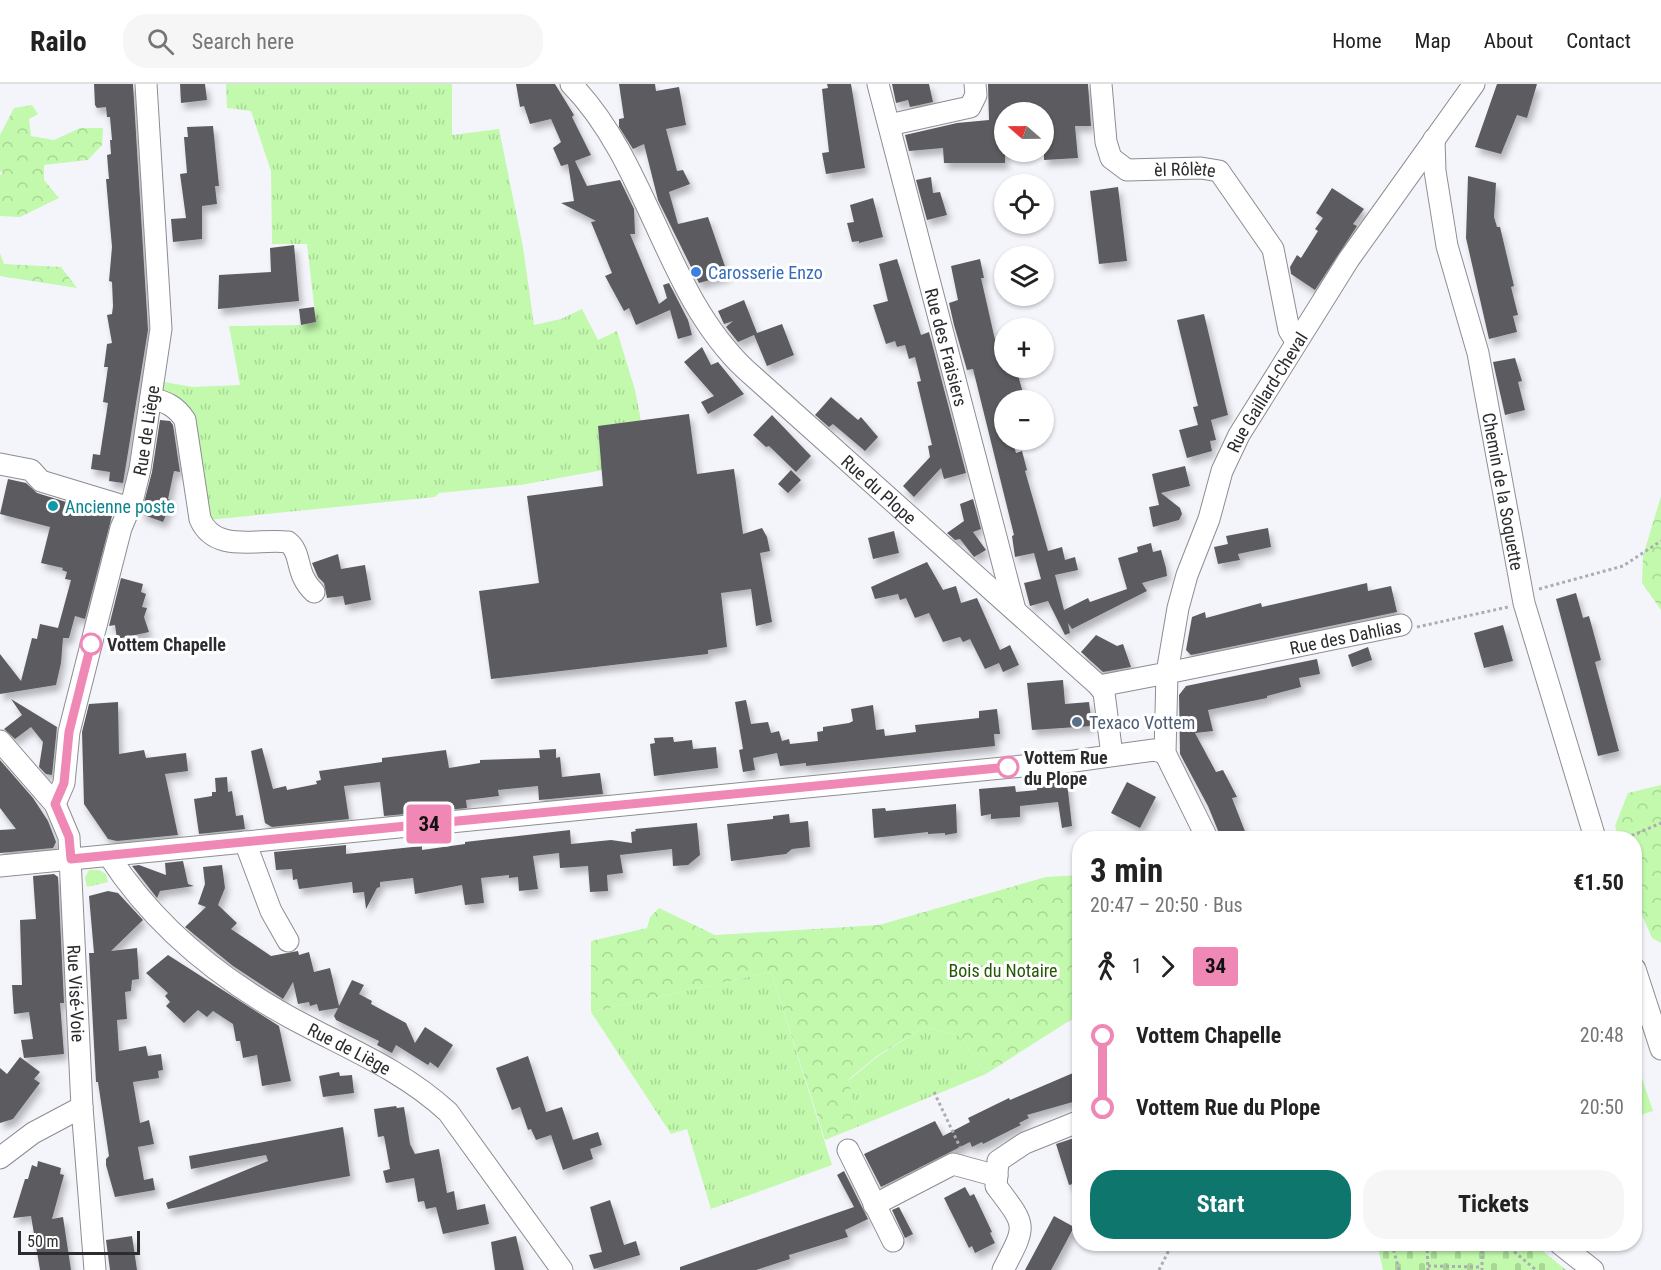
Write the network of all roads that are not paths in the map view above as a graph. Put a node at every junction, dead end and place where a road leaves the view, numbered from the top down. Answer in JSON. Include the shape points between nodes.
{"nodes":[{"id":1,"x":146,"y":84,"type":"edge"},
{"id":2,"x":571,"y":84,"type":"edge"},
{"id":3,"x":878,"y":84,"type":"edge"},
{"id":4,"x":975,"y":84,"type":"edge"},
{"id":5,"x":1101,"y":84,"type":"edge"},
{"id":6,"x":1474,"y":84,"type":"edge"},
{"id":7,"x":889,"y":125,"type":"junction"},
{"id":8,"x":1434,"y":139,"type":"junction"},
{"id":9,"x":1296,"y":341,"type":"junction"},
{"id":10,"x":151,"y":398,"type":"junction"},
{"id":11,"x":0,"y":464,"type":"edge"},
{"id":12,"x":130,"y":508,"type":"junction"},
{"id":13,"x":314,"y":592,"type":"dead end"},
{"id":14,"x":1015,"y":610,"type":"junction"},
{"id":15,"x":1401,"y":625,"type":"road end"},
{"id":16,"x":1167,"y":673,"type":"junction"},
{"id":17,"x":1099,"y":686,"type":"junction"},
{"id":18,"x":0,"y":741,"type":"edge"},
{"id":19,"x":1165,"y":753,"type":"junction"},
{"id":20,"x":1112,"y":755,"type":"junction"},
{"id":21,"x":55,"y":804,"type":"junction"},
{"id":22,"x":1204,"y":831,"type":"edge"},
{"id":23,"x":1593,"y":831,"type":"edge"},
{"id":24,"x":245,"y":842,"type":"junction"},
{"id":25,"x":109,"y":856,"type":"junction"},
{"id":26,"x":71,"y":859,"type":"junction"},
{"id":27,"x":0,"y":866,"type":"edge"},
{"id":28,"x":288,"y":941,"type":"dead end"},
{"id":29,"x":1642,"y":991,"type":"edge"},
{"id":30,"x":1661,"y":1049,"type":"edge"},
{"id":31,"x":82,"y":1107,"type":"junction"},
{"id":32,"x":1072,"y":1124,"type":"edge"},
{"id":33,"x":848,"y":1150,"type":"dead end"},
{"id":34,"x":0,"y":1158,"type":"edge"},
{"id":35,"x":997,"y":1176,"type":"junction"},
{"id":36,"x":874,"y":1205,"type":"junction"},
{"id":37,"x":892,"y":1241,"type":"dead end"},
{"id":38,"x":1569,"y":1251,"type":"edge"},
{"id":39,"x":95,"y":1270,"type":"edge"},
{"id":40,"x":562,"y":1270,"type":"edge"},
{"id":41,"x":1004,"y":1270,"type":"edge"},
{"id":42,"x":1593,"y":1270,"type":"edge"}],
"edges":[{"from":1,"to":10,"type":"street","name":"Rue de Liège","via":[[161,329]]},
{"from":2,"to":14,"type":"street","name":"Rue du Plope","via":[[584,97],[613,143],[715,338]]},
{"from":3,"to":7,"type":"street","name":"Rue des Fraisiers"},
{"from":4,"to":7,"type":"street","via":[[976,95],[970,107]]},
{"from":5,"to":9,"type":"street","name":"èl Rôlète","via":[[1111,158],[1127,170],[1219,171],[1238,196],[1273,249],[1289,330]]},
{"from":6,"to":8,"type":"street","name":"Rue Gaillard-Cheval"},
{"from":7,"to":14,"type":"street","name":"Rue des Fraisiers"},
{"from":8,"to":9,"type":"street","name":"Rue Gaillard-Cheval","via":[[1349,258]]},
{"from":8,"to":23,"type":"street","name":"Chemin de la Soquette","via":[[1435,171],[1448,246],[1478,353],[1523,598]]},
{"from":9,"to":16,"type":"street","name":"Rue Gaillard-Cheval","via":[[1239,435],[1222,471],[1178,608]]},
{"from":10,"to":12,"type":"street","name":"Rue de Liège","via":[[141,469]]},
{"from":10,"to":13,"type":"street","via":[[166,402],[185,420],[205,530],[228,541],[288,542],[297,555],[299,573]]},
{"from":11,"to":12,"type":"street","via":[[31,470],[41,481]]},
{"from":12,"to":21,"type":"street","name":"Rue de Liège","via":[[121,528],[88,657],[69,732],[64,783]]},
{"from":14,"to":17,"type":"street","name":"Rue du Plope"},
{"from":15,"to":16,"type":"street","name":"Rue des Dahlias"},
{"from":16,"to":17,"type":"street"},
{"from":16,"to":19,"type":"street","name":"Rue Gaillard-Cheval"},
{"from":17,"to":20,"type":"street","via":[[1104,693]]},
{"from":18,"to":21,"type":"street","name":"Rue Visé-Voie"},
{"from":19,"to":20,"type":"street","via":[[1154,750]]},
{"from":19,"to":22,"type":"street"},
{"from":20,"to":24,"type":"street"},
{"from":21,"to":26,"type":"street","name":"Rue Visé-Voie","via":[[69,837]]},
{"from":24,"to":25,"type":"street"},
{"from":24,"to":28,"type":"street","via":[[271,911]]},
{"from":25,"to":26,"type":"street"},
{"from":25,"to":40,"type":"street","name":"Rue de Liège","via":[[156,914],[214,970],[250,994],[388,1067],[448,1112]]},
{"from":26,"to":27,"type":"street"},
{"from":26,"to":31,"type":"street","name":"Rue Visé-Voie"},
{"from":29,"to":30,"type":"street"},
{"from":31,"to":34,"type":"street","via":[[33,1133]]},
{"from":31,"to":39,"type":"street","name":"Rue Visé-Voie"},
{"from":32,"to":35,"type":"street","via":[[1025,1143],[998,1161]]},
{"from":33,"to":36,"type":"street"},
{"from":35,"to":36,"type":"street","via":[[953,1164]]},
{"from":35,"to":41,"type":"street","via":[[996,1186],[1021,1219],[1022,1235]]},
{"from":36,"to":37,"type":"street"},
{"from":38,"to":42,"type":"street"}]}
